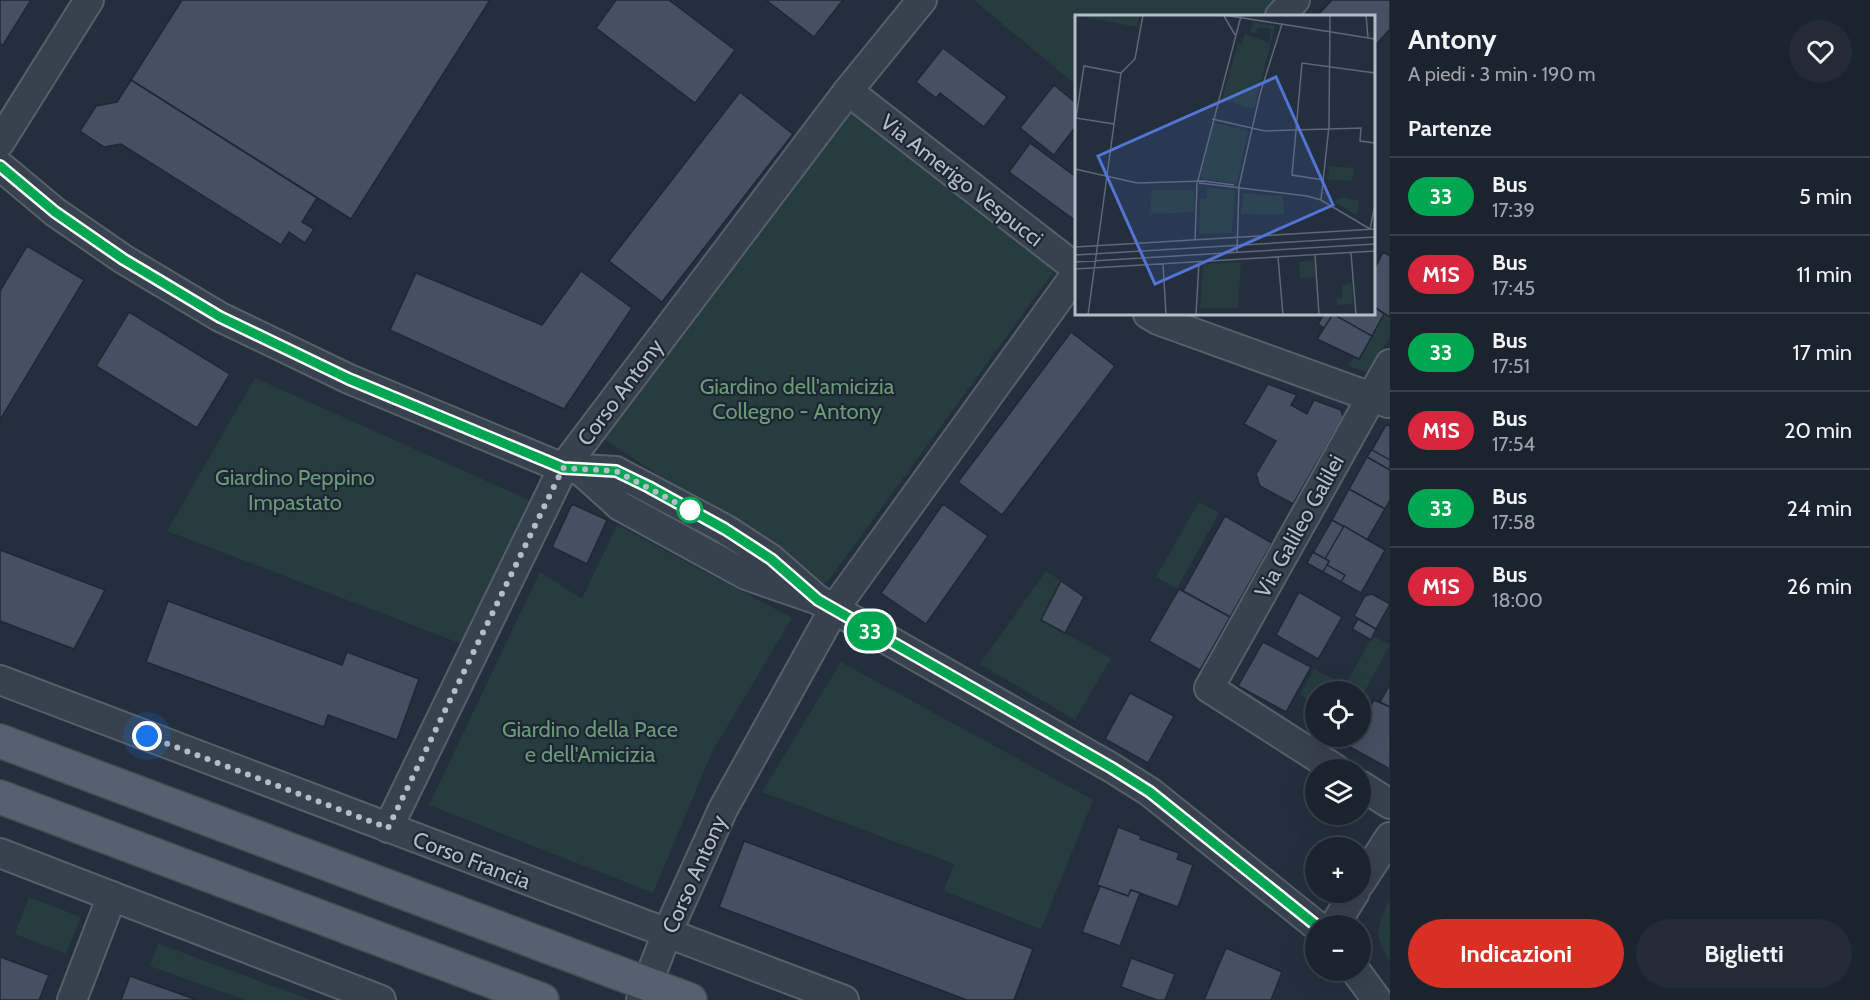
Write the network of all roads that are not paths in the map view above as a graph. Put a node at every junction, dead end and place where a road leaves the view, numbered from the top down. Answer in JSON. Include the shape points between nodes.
{"nodes":[{"id":1,"x":89,"y":0,"type":"edge"},
{"id":2,"x":922,"y":0,"type":"edge"},
{"id":3,"x":1295,"y":0,"type":"edge"},
{"id":4,"x":1281,"y":15,"type":"edge"},
{"id":5,"x":848,"y":91,"type":"junction"},
{"id":6,"x":0,"y":142,"type":"edge"},
{"id":7,"x":0,"y":166,"type":"edge"},
{"id":8,"x":1075,"y":266,"type":"edge"},
{"id":9,"x":1075,"y":277,"type":"edge"},
{"id":10,"x":1150,"y":315,"type":"edge"},
{"id":11,"x":1390,"y":364,"type":"edge"},
{"id":12,"x":1381,"y":401,"type":"edge"},
{"id":13,"x":571,"y":468,"type":"junction"},
{"id":14,"x":826,"y":605,"type":"junction"},
{"id":15,"x":0,"y":680,"type":"edge"},
{"id":16,"x":0,"y":741,"type":"edge"},
{"id":17,"x":1320,"y":759,"type":"edge"},
{"id":18,"x":1371,"y":792,"type":"edge"},
{"id":19,"x":0,"y":797,"type":"edge"},
{"id":20,"x":1390,"y":804,"type":"edge"},
{"id":21,"x":388,"y":828,"type":"junction"},
{"id":22,"x":1390,"y":837,"type":"edge"},
{"id":23,"x":0,"y":853,"type":"edge"},
{"id":24,"x":1371,"y":866,"type":"edge"},
{"id":25,"x":112,"y":896,"type":"junction"},
{"id":26,"x":1305,"y":916,"type":"edge"},
{"id":27,"x":667,"y":933,"type":"junction"},
{"id":28,"x":1363,"y":981,"type":"edge"},
{"id":29,"x":644,"y":992,"type":"edge"},
{"id":30,"x":346,"y":994,"type":"edge"},
{"id":31,"x":72,"y":1000,"type":"edge"},
{"id":32,"x":381,"y":1000,"type":"edge"},
{"id":33,"x":542,"y":1000,"type":"edge"},
{"id":34,"x":690,"y":1000,"type":"edge"},
{"id":35,"x":844,"y":1000,"type":"edge"},
{"id":36,"x":1377,"y":1000,"type":"edge"}],
"edges":[{"from":1,"to":6,"type":"street"},
{"from":2,"to":5,"type":"street","name":"Corso Antony"},
{"from":3,"to":4,"type":"street"},
{"from":5,"to":8,"type":"street","name":"Via Amerigo Vespucci"},
{"from":5,"to":13,"type":"street","name":"Corso Antony"},
{"from":7,"to":13,"type":"street","via":[[55,212],[123,259],[220,317],[349,379]]},
{"from":9,"to":14,"type":"street","name":"Corso Antony"},
{"from":10,"to":12,"type":"street"},
{"from":11,"to":12,"type":"street","name":"Via Galileo Galilei"},
{"from":12,"to":17,"type":"street","name":"Via Galileo Galilei","via":[[1209,688]]},
{"from":13,"to":14,"type":"street","via":[[620,506],[701,551],[746,575]]},
{"from":13,"to":21,"type":"street","name":"Corso Antony"},
{"from":14,"to":26,"type":"street","via":[[1150,792]]},
{"from":14,"to":27,"type":"street","name":"Corso Antony","via":[[723,809]]},
{"from":15,"to":21,"type":"street","name":"Corso Francia"},
{"from":16,"to":29,"type":"main road"},
{"from":18,"to":20,"type":"street"},
{"from":19,"to":33,"type":"main road"},
{"from":21,"to":27,"type":"street","name":"Corso Francia"},
{"from":22,"to":24,"type":"street"},
{"from":23,"to":25,"type":"street"},
{"from":25,"to":30,"type":"street"},
{"from":25,"to":31,"type":"street"},
{"from":27,"to":29,"type":"street","name":"Corso Antony"},
{"from":27,"to":35,"type":"street","name":"Corso Francia"},
{"from":28,"to":36,"type":"street"},
{"from":29,"to":34,"type":"main road"},
{"from":30,"to":32,"type":"street"}]}
